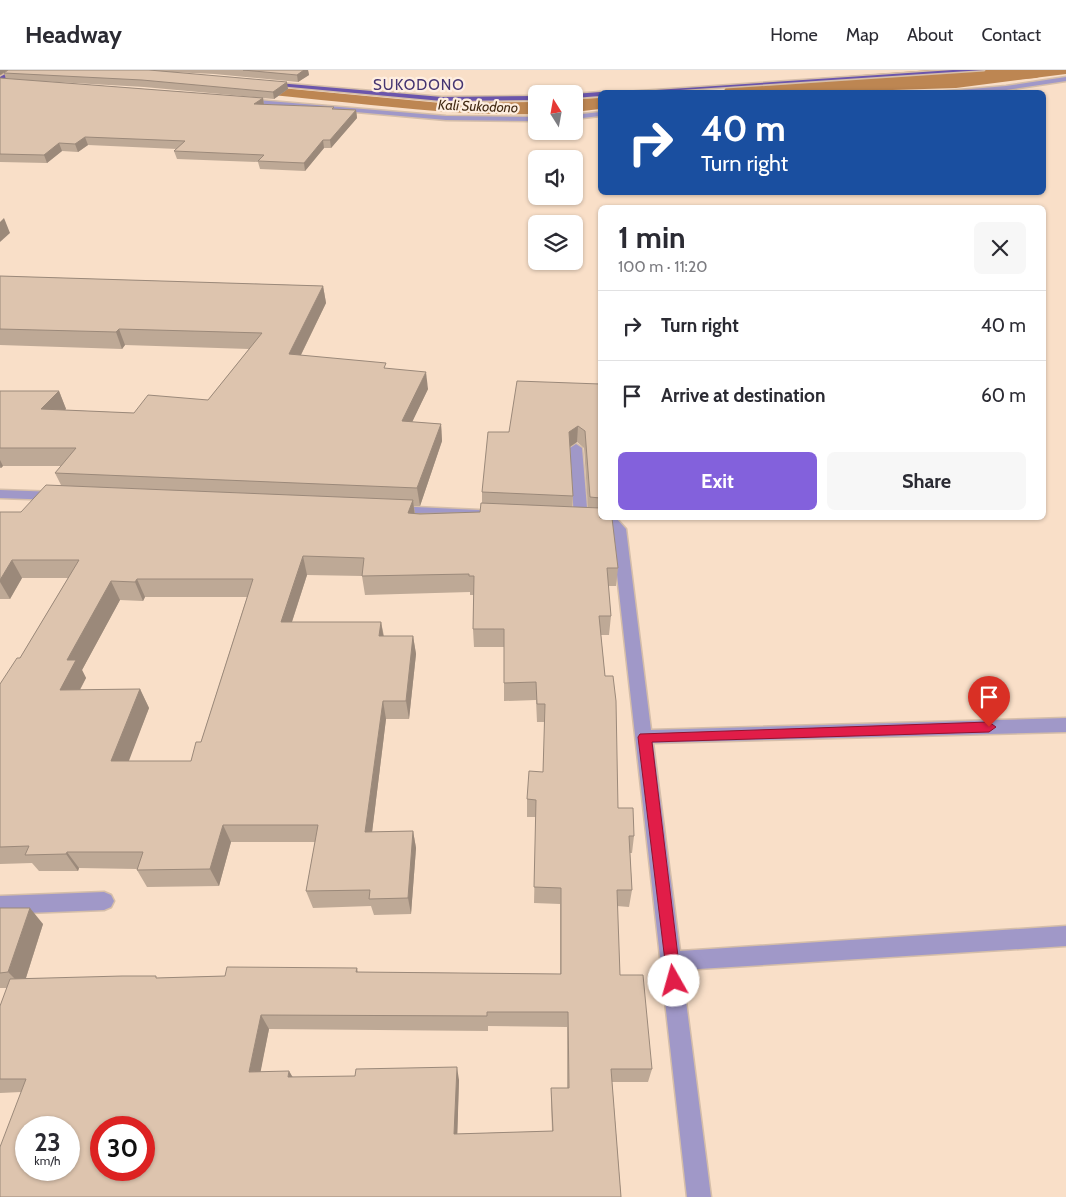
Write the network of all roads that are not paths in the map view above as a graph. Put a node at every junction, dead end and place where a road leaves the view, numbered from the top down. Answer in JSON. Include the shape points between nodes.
{"nodes":[{"id":1,"x":16,"y":70,"type":"edge"},
{"id":2,"x":981,"y":70,"type":"edge"},
{"id":3,"x":1066,"y":79,"type":"edge"},
{"id":4,"x":0,"y":80,"type":"edge"},
{"id":5,"x":9,"y":83,"type":"edge"},
{"id":6,"x":264,"y":83,"type":"edge"},
{"id":7,"x":661,"y":90,"type":"edge"},
{"id":8,"x":973,"y":90,"type":"edge"},
{"id":9,"x":598,"y":94,"type":"edge"},
{"id":10,"x":583,"y":95,"type":"edge"},
{"id":11,"x":528,"y":98,"type":"edge"},
{"id":12,"x":232,"y":100,"type":"edge"},
{"id":13,"x":598,"y":114,"type":"edge"},
{"id":14,"x":583,"y":116,"type":"edge"},
{"id":15,"x":528,"y":119,"type":"edge"},
{"id":16,"x":576,"y":448,"type":"dead end"},
{"id":17,"x":0,"y":494,"type":"edge"},
{"id":18,"x":67,"y":497,"type":"edge"},
{"id":19,"x":379,"y":510,"type":"edge"},
{"id":20,"x":495,"y":515,"type":"edge"},
{"id":21,"x":1066,"y":725,"type":"edge"},
{"id":22,"x":645,"y":737,"type":"junction"},
{"id":23,"x":104,"y":901,"type":"dead end"},
{"id":24,"x":0,"y":905,"type":"edge"},
{"id":25,"x":1066,"y":936,"type":"edge"},
{"id":26,"x":671,"y":961,"type":"junction"},
{"id":27,"x":699,"y":1197,"type":"edge"}],
"edges":[{"from":1,"to":4,"type":"main road"},
{"from":2,"to":7,"type":"main road"},
{"from":3,"to":8,"type":"street"},
{"from":4,"to":5,"type":"street"},
{"from":6,"to":11,"type":"main road","via":[[442,99]]},
{"from":9,"to":10,"type":"main road"},
{"from":12,"to":15,"type":"street","via":[[446,118]]},
{"from":13,"to":14,"type":"street"},
{"from":16,"to":22,"type":"street","via":[[576,520],[611,521],[619,529]]},
{"from":17,"to":18,"type":"street"},
{"from":19,"to":20,"type":"street"},
{"from":21,"to":22,"type":"street"},
{"from":22,"to":26,"type":"street"},
{"from":23,"to":24,"type":"street"},
{"from":25,"to":26,"type":"street"},
{"from":26,"to":27,"type":"street"}]}
